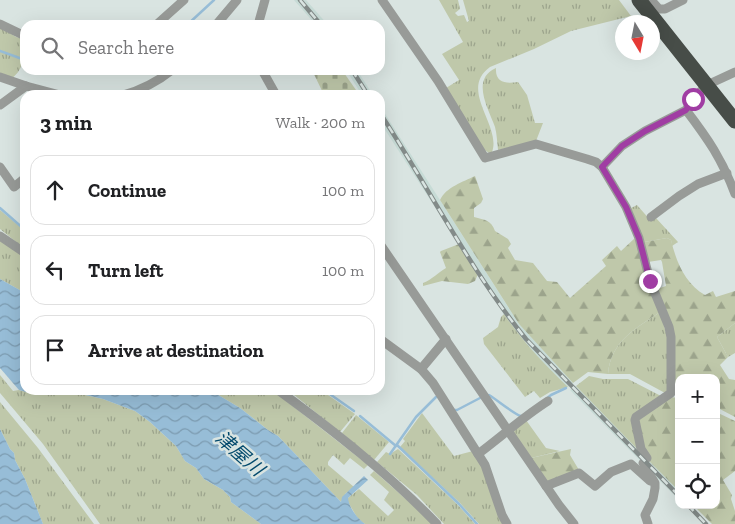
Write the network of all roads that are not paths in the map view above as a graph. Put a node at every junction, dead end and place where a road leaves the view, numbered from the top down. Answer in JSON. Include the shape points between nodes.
{"nodes":[{"id":1,"x":184,"y":0,"type":"edge"},
{"id":2,"x":237,"y":0,"type":"edge"},
{"id":3,"x":265,"y":0,"type":"edge"},
{"id":4,"x":382,"y":0,"type":"edge"},
{"id":5,"x":639,"y":0,"type":"edge"},
{"id":6,"x":651,"y":0,"type":"edge"},
{"id":7,"x":683,"y":0,"type":"edge"},
{"id":8,"x":162,"y":20,"type":"edge"},
{"id":9,"x":220,"y":20,"type":"edge"},
{"id":10,"x":259,"y":20,"type":"edge"},
{"id":11,"x":0,"y":24,"type":"edge"},
{"id":12,"x":20,"y":34,"type":"edge"},
{"id":13,"x":735,"y":72,"type":"edge"},
{"id":14,"x":166,"y":75,"type":"edge"},
{"id":15,"x":265,"y":75,"type":"edge"},
{"id":16,"x":0,"y":77,"type":"edge"},
{"id":17,"x":707,"y":85,"type":"junction"},
{"id":18,"x":26,"y":86,"type":"junction"},
{"id":19,"x":21,"y":90,"type":"edge"},
{"id":20,"x":41,"y":90,"type":"edge"},
{"id":21,"x":139,"y":90,"type":"edge"},
{"id":22,"x":273,"y":90,"type":"edge"},
{"id":23,"x":20,"y":91,"type":"edge"},
{"id":24,"x":0,"y":106,"type":"edge"},
{"id":25,"x":686,"y":110,"type":"junction"},
{"id":26,"x":735,"y":121,"type":"edge"},
{"id":27,"x":0,"y":167,"type":"edge"},
{"id":28,"x":602,"y":167,"type":"junction"},
{"id":29,"x":727,"y":173,"type":"junction"},
{"id":30,"x":20,"y":182,"type":"edge"},
{"id":31,"x":735,"y":194,"type":"edge"},
{"id":32,"x":652,"y":217,"type":"dead end"},
{"id":33,"x":0,"y":236,"type":"edge"},
{"id":34,"x":20,"y":250,"type":"edge"},
{"id":35,"x":385,"y":251,"type":"edge"},
{"id":36,"x":446,"y":340,"type":"junction"},
{"id":37,"x":385,"y":343,"type":"edge"},
{"id":38,"x":421,"y":369,"type":"junction"},
{"id":39,"x":285,"y":395,"type":"edge"},
{"id":40,"x":548,"y":401,"type":"dead end"},
{"id":41,"x":509,"y":431,"type":"junction"},
{"id":42,"x":478,"y":454,"type":"junction"},
{"id":43,"x":654,"y":482,"type":"junction"},
{"id":44,"x":546,"y":486,"type":"junction"},
{"id":45,"x":437,"y":524,"type":"edge"},
{"id":46,"x":507,"y":524,"type":"edge"},
{"id":47,"x":574,"y":524,"type":"edge"},
{"id":48,"x":648,"y":524,"type":"edge"}],
"edges":[{"from":1,"to":8,"type":"street"},
{"from":2,"to":9,"type":"street"},
{"from":3,"to":10,"type":"street"},
{"from":4,"to":28,"type":"street","via":[[438,81],[485,158],[536,144],[596,162]]},
{"from":5,"to":17,"type":"highway"},
{"from":6,"to":7,"type":"street","via":[[659,9],[665,9]]},
{"from":11,"to":12,"type":"street"},
{"from":13,"to":17,"type":"street"},
{"from":14,"to":21,"type":"street"},
{"from":15,"to":22,"type":"street"},
{"from":16,"to":18,"type":"street"},
{"from":17,"to":25,"type":"street"},
{"from":17,"to":26,"type":"highway"},
{"from":18,"to":19,"type":"street"},
{"from":18,"to":20,"type":"street"},
{"from":23,"to":24,"type":"street"},
{"from":25,"to":28,"type":"street","via":[[622,146]]},
{"from":25,"to":29,"type":"street","via":[[712,143]]},
{"from":27,"to":30,"type":"street","via":[[14,187]]},
{"from":28,"to":43,"type":"street","via":[[626,207],[639,238],[650,281],[671,337],[671,393],[634,420]]},
{"from":29,"to":31,"type":"street"},
{"from":29,"to":32,"type":"street","via":[[698,184]]},
{"from":33,"to":34,"type":"street"},
{"from":35,"to":36,"type":"street"},
{"from":36,"to":38,"type":"street"},
{"from":36,"to":41,"type":"street"},
{"from":37,"to":38,"type":"street"},
{"from":38,"to":42,"type":"street"},
{"from":39,"to":45,"type":"street","via":[[345,441]]},
{"from":40,"to":41,"type":"street"},
{"from":41,"to":42,"type":"street"},
{"from":41,"to":44,"type":"street"},
{"from":42,"to":46,"type":"street","via":[[489,472]]},
{"from":43,"to":44,"type":"street","via":[[631,464],[611,472],[595,486],[579,474]]},
{"from":43,"to":48,"type":"street","via":[[653,500],[646,515]]},
{"from":44,"to":47,"type":"street"}]}
